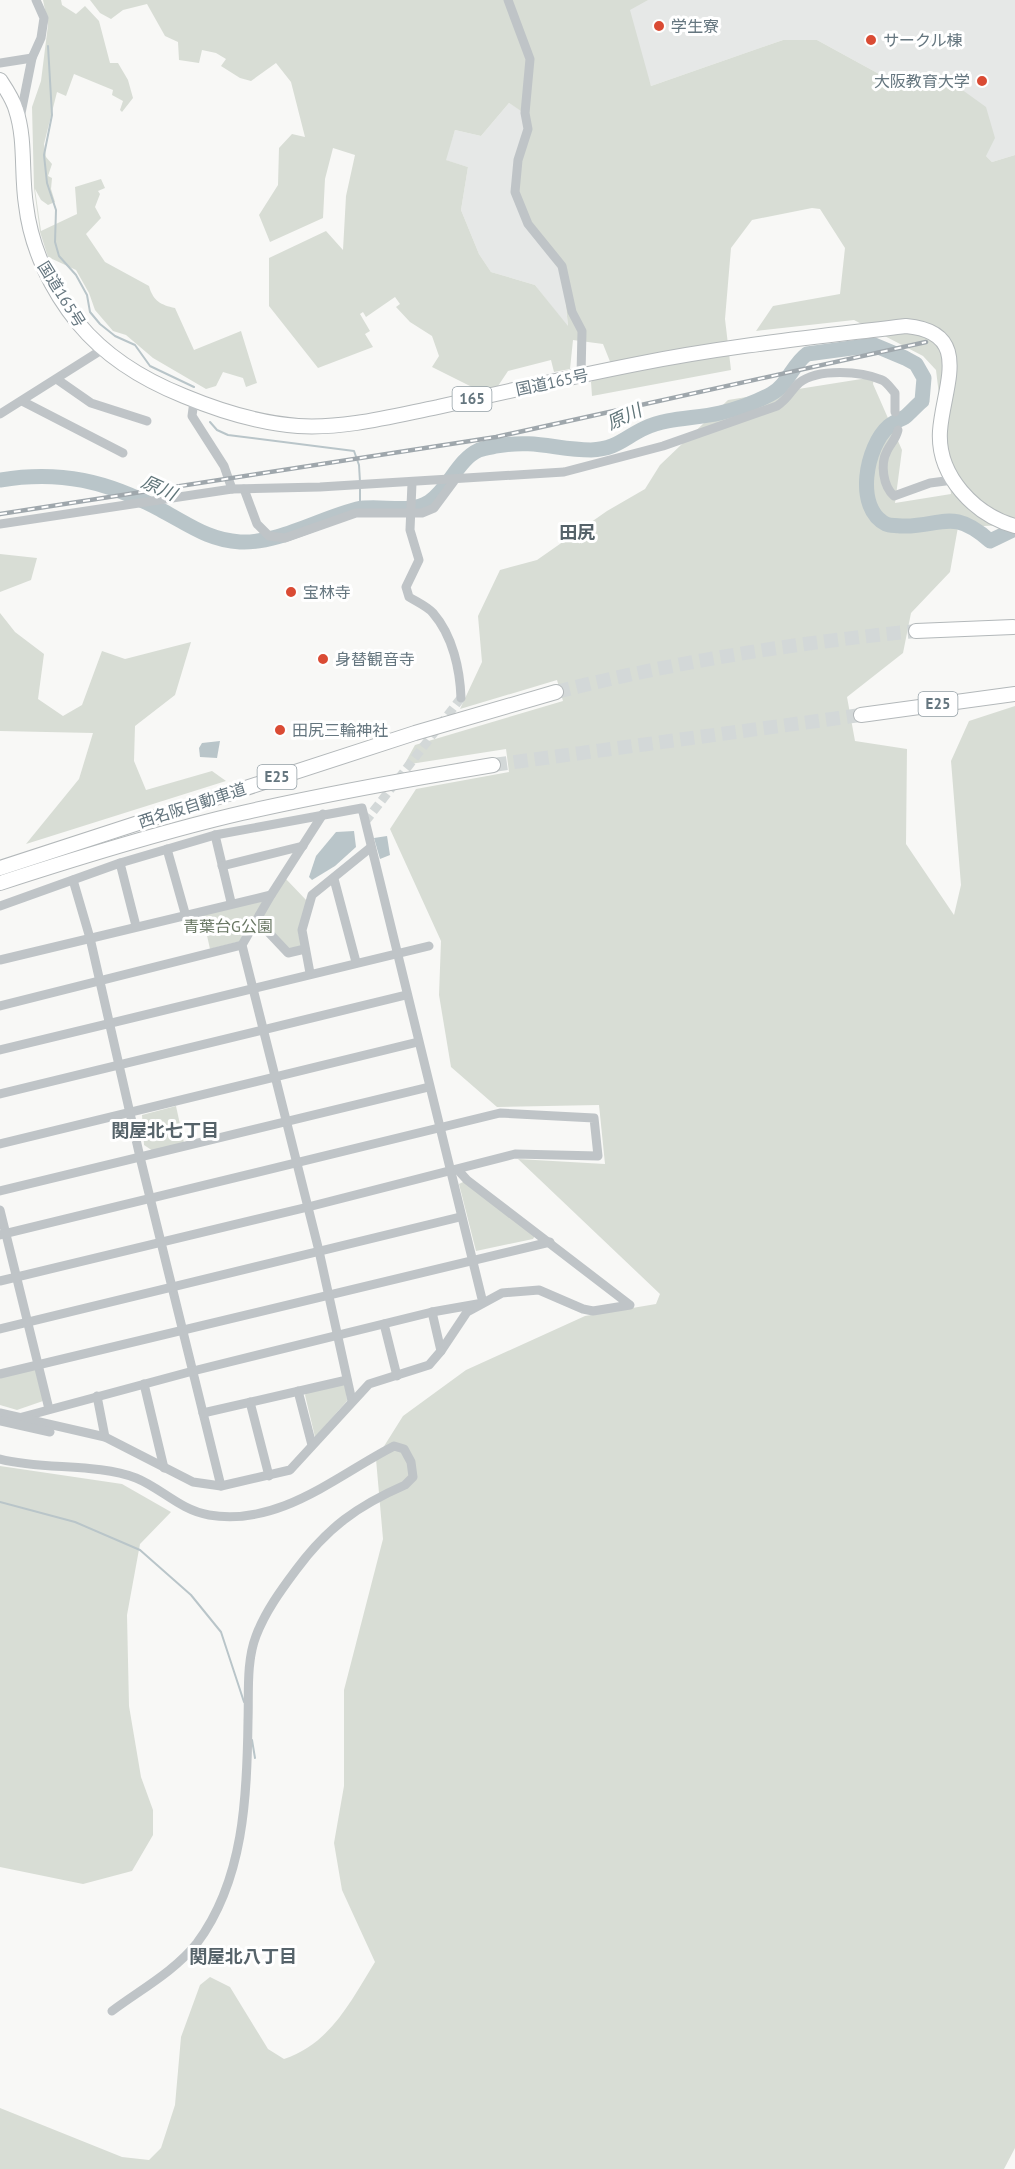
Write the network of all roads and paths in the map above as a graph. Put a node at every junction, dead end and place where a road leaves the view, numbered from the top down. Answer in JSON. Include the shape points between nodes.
{"nodes":[{"id":1,"x":36,"y":0,"type":"edge"},
{"id":2,"x":508,"y":0,"type":"edge"},
{"id":3,"x":32,"y":58,"type":"junction"},
{"id":4,"x":0,"y":63,"type":"edge"},
{"id":5,"x":0,"y":80,"type":"edge"},
{"id":6,"x":19,"y":121,"type":"junction"},
{"id":7,"x":103,"y":350,"type":"junction"},
{"id":8,"x":581,"y":375,"type":"junction"},
{"id":9,"x":58,"y":380,"type":"junction"},
{"id":10,"x":194,"y":401,"type":"junction"},
{"id":11,"x":22,"y":402,"type":"junction"},
{"id":12,"x":895,"y":412,"type":"dead end"},
{"id":13,"x":0,"y":414,"type":"edge"},
{"id":14,"x":147,"y":421,"type":"dead end"},
{"id":15,"x":898,"y":430,"type":"dead end"},
{"id":16,"x":123,"y":453,"type":"dead end"},
{"id":17,"x":953,"y":480,"type":"junction"},
{"id":18,"x":454,"y":481,"type":"junction"},
{"id":19,"x":411,"y":483,"type":"junction"},
{"id":20,"x":232,"y":489,"type":"junction"},
{"id":21,"x":244,"y":489,"type":"junction"},
{"id":22,"x":410,"y":513,"type":"junction"},
{"id":23,"x":0,"y":524,"type":"edge"},
{"id":24,"x":1015,"y":526,"type":"edge"},
{"id":25,"x":1013,"y":627,"type":"dead end"},
{"id":26,"x":916,"y":631,"type":"tunnel mouth"},
{"id":27,"x":556,"y":692,"type":"tunnel mouth"},
{"id":28,"x":1015,"y":694,"type":"edge"},
{"id":29,"x":461,"y":698,"type":"tunnel mouth"},
{"id":30,"x":861,"y":715,"type":"tunnel mouth"},
{"id":31,"x":494,"y":765,"type":"tunnel mouth"},
{"id":32,"x":324,"y":814,"type":"junction"},
{"id":33,"x":215,"y":835,"type":"junction"},
{"id":34,"x":303,"y":846,"type":"junction"},
{"id":35,"x":370,"y":848,"type":"junction"},
{"id":36,"x":167,"y":849,"type":"junction"},
{"id":37,"x":120,"y":863,"type":"junction"},
{"id":38,"x":222,"y":866,"type":"junction"},
{"id":39,"x":0,"y":868,"type":"edge"},
{"id":40,"x":334,"y":879,"type":"junction"},
{"id":41,"x":73,"y":880,"type":"junction"},
{"id":42,"x":0,"y":883,"type":"edge"},
{"id":43,"x":271,"y":894,"type":"junction"},
{"id":44,"x":231,"y":903,"type":"junction"},
{"id":45,"x":0,"y":906,"type":"edge"},
{"id":46,"x":185,"y":913,"type":"junction"},
{"id":47,"x":257,"y":920,"type":"junction"},
{"id":48,"x":136,"y":926,"type":"junction"},
{"id":49,"x":90,"y":938,"type":"junction"},
{"id":50,"x":242,"y":945,"type":"junction"},
{"id":51,"x":429,"y":946,"type":"dead end"},
{"id":52,"x":305,"y":949,"type":"junction"},
{"id":53,"x":396,"y":952,"type":"junction"},
{"id":54,"x":0,"y":960,"type":"edge"},
{"id":55,"x":356,"y":962,"type":"junction"},
{"id":56,"x":310,"y":973,"type":"junction"},
{"id":57,"x":100,"y":981,"type":"junction"},
{"id":58,"x":252,"y":987,"type":"junction"},
{"id":59,"x":406,"y":995,"type":"junction"},
{"id":60,"x":0,"y":1006,"type":"edge"},
{"id":61,"x":110,"y":1022,"type":"junction"},
{"id":62,"x":263,"y":1031,"type":"junction"},
{"id":63,"x":418,"y":1042,"type":"junction"},
{"id":64,"x":0,"y":1050,"type":"edge"},
{"id":65,"x":119,"y":1065,"type":"junction"},
{"id":66,"x":274,"y":1076,"type":"junction"},
{"id":67,"x":429,"y":1087,"type":"junction"},
{"id":68,"x":0,"y":1094,"type":"edge"},
{"id":69,"x":130,"y":1113,"type":"junction"},
{"id":70,"x":285,"y":1122,"type":"junction"},
{"id":71,"x":440,"y":1129,"type":"junction"},
{"id":72,"x":0,"y":1144,"type":"edge"},
{"id":73,"x":140,"y":1157,"type":"junction"},
{"id":74,"x":295,"y":1163,"type":"junction"},
{"id":75,"x":454,"y":1171,"type":"junction"},
{"id":76,"x":0,"y":1191,"type":"edge"},
{"id":77,"x":150,"y":1200,"type":"junction"},
{"id":78,"x":308,"y":1207,"type":"junction"},
{"id":79,"x":0,"y":1210,"type":"edge"},
{"id":80,"x":460,"y":1217,"type":"junction"},
{"id":81,"x":3,"y":1235,"type":"edge"},
{"id":82,"x":162,"y":1242,"type":"junction"},
{"id":83,"x":550,"y":1242,"type":"junction"},
{"id":84,"x":319,"y":1251,"type":"junction"},
{"id":85,"x":472,"y":1261,"type":"junction"},
{"id":86,"x":18,"y":1276,"type":"junction"},
{"id":87,"x":0,"y":1281,"type":"edge"},
{"id":88,"x":172,"y":1287,"type":"junction"},
{"id":89,"x":328,"y":1295,"type":"junction"},
{"id":90,"x":483,"y":1303,"type":"junction"},
{"id":91,"x":432,"y":1312,"type":"junction"},
{"id":92,"x":29,"y":1323,"type":"junction"},
{"id":93,"x":384,"y":1324,"type":"junction"},
{"id":94,"x":0,"y":1329,"type":"edge"},
{"id":95,"x":181,"y":1329,"type":"junction"},
{"id":96,"x":337,"y":1336,"type":"junction"},
{"id":97,"x":441,"y":1351,"type":"junction"},
{"id":98,"x":39,"y":1365,"type":"junction"},
{"id":99,"x":193,"y":1371,"type":"junction"},
{"id":100,"x":0,"y":1374,"type":"edge"},
{"id":101,"x":397,"y":1376,"type":"junction"},
{"id":102,"x":347,"y":1380,"type":"junction"},
{"id":103,"x":144,"y":1384,"type":"junction"},
{"id":104,"x":298,"y":1391,"type":"junction"},
{"id":105,"x":97,"y":1396,"type":"junction"},
{"id":106,"x":352,"y":1401,"type":"junction"},
{"id":107,"x":250,"y":1402,"type":"junction"},
{"id":108,"x":49,"y":1409,"type":"junction"},
{"id":109,"x":0,"y":1413,"type":"edge"},
{"id":110,"x":203,"y":1413,"type":"junction"},
{"id":111,"x":15,"y":1419,"type":"junction"},
{"id":112,"x":0,"y":1421,"type":"edge"},
{"id":113,"x":50,"y":1432,"type":"dead end"},
{"id":114,"x":105,"y":1437,"type":"junction"},
{"id":115,"x":312,"y":1445,"type":"junction"},
{"id":116,"x":0,"y":1459,"type":"edge"},
{"id":117,"x":164,"y":1468,"type":"junction"},
{"id":118,"x":269,"y":1476,"type":"junction"},
{"id":119,"x":221,"y":1486,"type":"junction"},
{"id":120,"x":112,"y":2011,"type":"dead end"}],
"edges":[{"from":1,"to":3,"type":"street","via":[[44,18]]},
{"from":2,"to":8,"type":"street","via":[[530,59],[525,113],[528,129],[518,160],[515,192],[528,224],[562,266],[572,312],[582,331]]},
{"from":3,"to":4,"type":"street"},
{"from":3,"to":6,"type":"street"},
{"from":5,"to":6,"type":"highway","name":"国道165号","number":"165"},
{"from":6,"to":7,"type":"highway","name":"国道165号","number":"165","via":[[26,206],[39,259],[77,322]]},
{"from":7,"to":9,"type":"street"},
{"from":7,"to":10,"type":"highway","name":"国道165号","number":"165","via":[[138,374]]},
{"from":8,"to":10,"type":"highway","name":"国道165号","number":"165","via":[[396,416],[321,426],[240,416]]},
{"from":8,"to":17,"type":"highway","name":"国道165号","number":"165","via":[[742,346],[906,326],[925,328],[944,340],[949,352],[940,434]]},
{"from":9,"to":11,"type":"street"},
{"from":9,"to":14,"type":"street","via":[[91,403]]},
{"from":10,"to":20,"type":"street","via":[[192,416],[224,466]]},
{"from":11,"to":13,"type":"street"},
{"from":11,"to":16,"type":"street"},
{"from":12,"to":18,"type":"street","via":[[895,393],[884,381],[859,375],[817,375],[799,384],[777,406],[620,459],[564,472]]},
{"from":15,"to":17,"type":"street","via":[[886,452],[884,468],[884,480],[894,496],[930,483]]},
{"from":17,"to":24,"type":"highway","name":"国道165号","number":"165","via":[[979,510]]},
{"from":18,"to":19,"type":"street"},
{"from":18,"to":22,"type":"street","via":[[434,508]]},
{"from":19,"to":21,"type":"street"},
{"from":19,"to":22,"type":"street"},
{"from":20,"to":21,"type":"street"},
{"from":20,"to":23,"type":"street"},
{"from":21,"to":22,"type":"street","via":[[257,524],[269,536],[285,538],[356,513]]},
{"from":22,"to":29,"type":"street","via":[[410,530],[419,560],[406,587],[410,597],[433,613],[454,652]]},
{"from":25,"to":26,"type":"highway"},
{"from":27,"to":39,"type":"highway","name":"西名阪自動車道","number":"E25","via":[[415,733]]},
{"from":28,"to":30,"type":"highway","number":"E25"},
{"from":31,"to":42,"type":"highway","name":"西名阪自動車道","number":"E25","via":[[240,813],[133,841]]},
{"from":32,"to":33,"type":"street"},
{"from":32,"to":34,"type":"street"},
{"from":32,"to":35,"type":"street","via":[[362,808]]},
{"from":33,"to":36,"type":"street"},
{"from":33,"to":38,"type":"street"},
{"from":34,"to":38,"type":"street"},
{"from":34,"to":43,"type":"street"},
{"from":35,"to":40,"type":"street"},
{"from":35,"to":53,"type":"street"},
{"from":36,"to":37,"type":"street"},
{"from":36,"to":46,"type":"street"},
{"from":37,"to":41,"type":"street"},
{"from":37,"to":48,"type":"street"},
{"from":38,"to":44,"type":"street"},
{"from":40,"to":52,"type":"street","via":[[312,895],[302,930]]},
{"from":40,"to":55,"type":"street"},
{"from":41,"to":45,"type":"street"},
{"from":41,"to":49,"type":"street"},
{"from":43,"to":44,"type":"street"},
{"from":43,"to":47,"type":"street"},
{"from":44,"to":46,"type":"street"},
{"from":46,"to":48,"type":"street"},
{"from":47,"to":50,"type":"street"},
{"from":47,"to":52,"type":"street","via":[[288,952]]},
{"from":48,"to":49,"type":"street"},
{"from":49,"to":54,"type":"street"},
{"from":49,"to":57,"type":"street"},
{"from":50,"to":57,"type":"street"},
{"from":50,"to":58,"type":"street"},
{"from":51,"to":53,"type":"street"},
{"from":52,"to":56,"type":"street"},
{"from":53,"to":55,"type":"street"},
{"from":53,"to":59,"type":"street"},
{"from":55,"to":56,"type":"street"},
{"from":56,"to":58,"type":"street"},
{"from":57,"to":60,"type":"street"},
{"from":57,"to":61,"type":"street"},
{"from":58,"to":61,"type":"street"},
{"from":58,"to":62,"type":"street"},
{"from":59,"to":62,"type":"street"},
{"from":59,"to":63,"type":"street"},
{"from":61,"to":64,"type":"street"},
{"from":61,"to":65,"type":"street"},
{"from":62,"to":65,"type":"street"},
{"from":62,"to":66,"type":"street"},
{"from":63,"to":66,"type":"street"},
{"from":63,"to":67,"type":"street"},
{"from":65,"to":68,"type":"street"},
{"from":65,"to":69,"type":"street"},
{"from":66,"to":69,"type":"street"},
{"from":66,"to":70,"type":"street"},
{"from":67,"to":70,"type":"street"},
{"from":67,"to":71,"type":"street"},
{"from":69,"to":72,"type":"street"},
{"from":69,"to":73,"type":"street"},
{"from":70,"to":73,"type":"street"},
{"from":70,"to":74,"type":"street"},
{"from":71,"to":74,"type":"street"},
{"from":71,"to":75,"type":"street"},
{"from":71,"to":75,"type":"street","via":[[500,1113],[594,1118],[598,1156],[514,1154]]},
{"from":73,"to":76,"type":"street"},
{"from":73,"to":77,"type":"street"},
{"from":74,"to":77,"type":"street"},
{"from":74,"to":78,"type":"street"},
{"from":75,"to":78,"type":"street"},
{"from":75,"to":80,"type":"street"},
{"from":75,"to":83,"type":"street"},
{"from":77,"to":81,"type":"street"},
{"from":77,"to":82,"type":"street"},
{"from":78,"to":82,"type":"street"},
{"from":78,"to":84,"type":"street"},
{"from":79,"to":81,"type":"street"},
{"from":80,"to":84,"type":"street"},
{"from":80,"to":85,"type":"street"},
{"from":81,"to":86,"type":"street"},
{"from":82,"to":86,"type":"street"},
{"from":82,"to":88,"type":"street"},
{"from":83,"to":85,"type":"street"},
{"from":83,"to":90,"type":"street","via":[[630,1305],[593,1311],[539,1290],[502,1293]]},
{"from":84,"to":88,"type":"street"},
{"from":84,"to":89,"type":"street"},
{"from":85,"to":89,"type":"street"},
{"from":85,"to":90,"type":"street"},
{"from":86,"to":87,"type":"street"},
{"from":86,"to":92,"type":"street"},
{"from":88,"to":92,"type":"street"},
{"from":88,"to":95,"type":"street"},
{"from":89,"to":95,"type":"street"},
{"from":89,"to":96,"type":"street"},
{"from":90,"to":91,"type":"street"},
{"from":90,"to":97,"type":"street","via":[[467,1312]]},
{"from":91,"to":93,"type":"street"},
{"from":91,"to":97,"type":"street"},
{"from":92,"to":94,"type":"street"},
{"from":92,"to":98,"type":"street"},
{"from":93,"to":96,"type":"street"},
{"from":93,"to":101,"type":"street"},
{"from":95,"to":98,"type":"street"},
{"from":95,"to":99,"type":"street"},
{"from":96,"to":99,"type":"street"},
{"from":96,"to":102,"type":"street"},
{"from":97,"to":101,"type":"street","via":[[429,1365]]},
{"from":98,"to":100,"type":"street"},
{"from":98,"to":108,"type":"street"},
{"from":99,"to":103,"type":"street"},
{"from":99,"to":110,"type":"street"},
{"from":101,"to":106,"type":"street","via":[[369,1384]]},
{"from":102,"to":104,"type":"street"},
{"from":102,"to":106,"type":"street"},
{"from":103,"to":105,"type":"street"},
{"from":103,"to":117,"type":"street"},
{"from":104,"to":107,"type":"street"},
{"from":104,"to":115,"type":"street"},
{"from":105,"to":108,"type":"street"},
{"from":105,"to":114,"type":"street"},
{"from":106,"to":115,"type":"street"},
{"from":107,"to":110,"type":"street"},
{"from":107,"to":118,"type":"street"},
{"from":108,"to":111,"type":"street"},
{"from":109,"to":111,"type":"street"},
{"from":110,"to":119,"type":"street"},
{"from":111,"to":114,"type":"street"},
{"from":112,"to":113,"type":"street"},
{"from":114,"to":117,"type":"street"},
{"from":115,"to":118,"type":"street","via":[[290,1470]]},
{"from":116,"to":120,"type":"street","via":[[136,1478],[180,1505],[208,1515],[239,1516],[304,1499],[394,1446],[404,1449],[411,1462],[413,1477],[405,1485],[340,1522],[320,1539],[267,1613],[255,1637],[241,1839],[230,1877],[196,1944],[171,1968]]},
{"from":117,"to":119,"type":"street","via":[[194,1482]]},
{"from":118,"to":119,"type":"street"}]}
